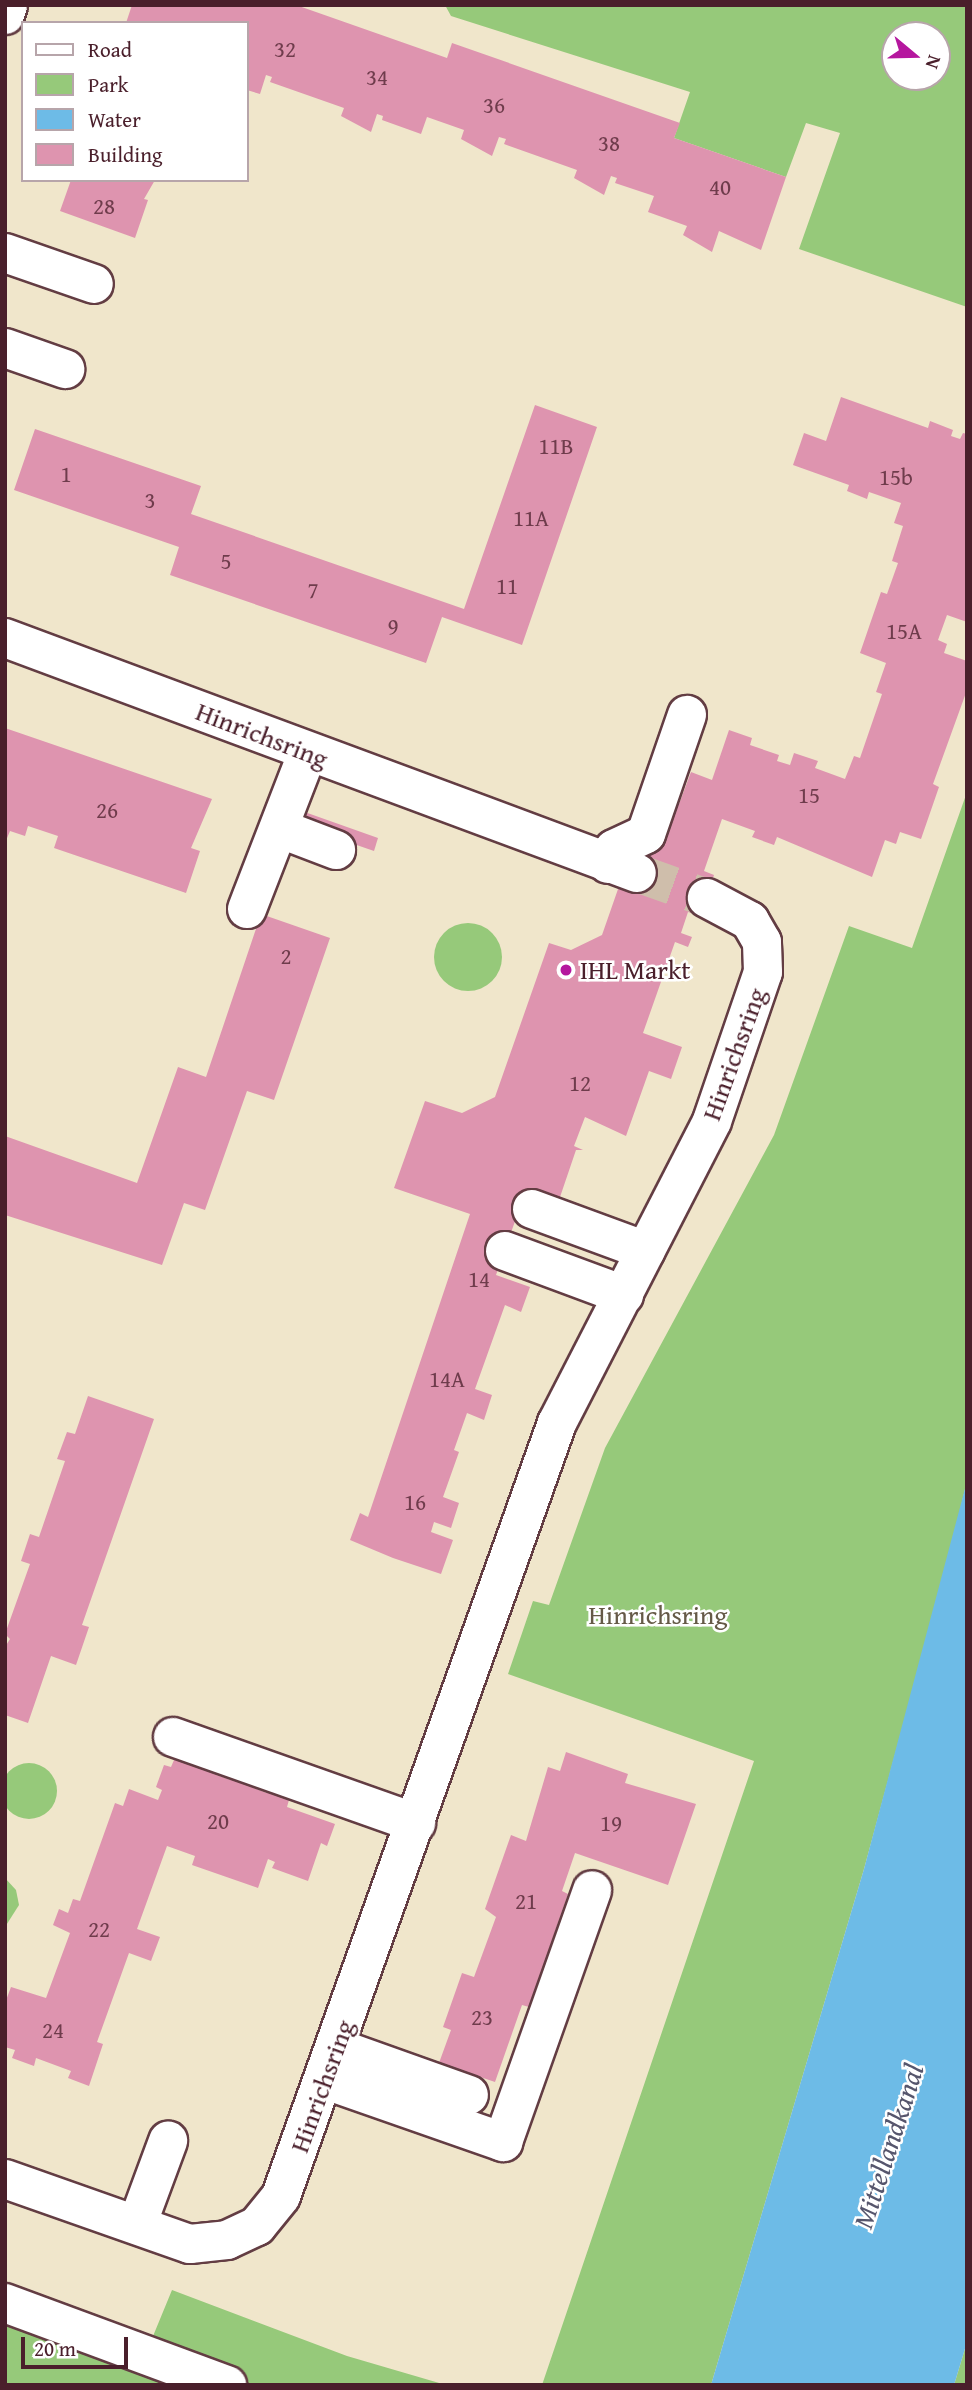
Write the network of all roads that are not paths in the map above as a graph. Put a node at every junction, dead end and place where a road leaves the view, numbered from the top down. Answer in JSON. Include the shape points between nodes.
{"nodes":[{"id":1,"x":8,"y":5,"type":"edge"},
{"id":2,"x":5,"y":15,"type":"edge"},
{"id":3,"x":5,"y":253,"type":"edge"},
{"id":4,"x":94,"y":284,"type":"dead end"},
{"id":5,"x":5,"y":348,"type":"edge"},
{"id":6,"x":65,"y":369,"type":"dead end"},
{"id":7,"x":5,"y":638,"type":"edge"},
{"id":8,"x":687,"y":715,"type":"dead end"},
{"id":9,"x":308,"y":752,"type":"junction"},
{"id":10,"x":281,"y":830,"type":"junction"},
{"id":11,"x":336,"y":850,"type":"dead end"},
{"id":12,"x":706,"y":898,"type":"tunnel mouth"},
{"id":13,"x":247,"y":909,"type":"dead end"},
{"id":14,"x":532,"y":1209,"type":"dead end"},
{"id":15,"x":505,"y":1251,"type":"dead end"},
{"id":16,"x":646,"y":1251,"type":"junction"},
{"id":17,"x":624,"y":1295,"type":"junction"},
{"id":18,"x":173,"y":1737,"type":"dead end"},
{"id":19,"x":416,"y":1824,"type":"junction"},
{"id":20,"x":592,"y":1890,"type":"dead end"},
{"id":21,"x":331,"y":2064,"type":"junction"},
{"id":22,"x":469,"y":2095,"type":"dead end"},
{"id":23,"x":168,"y":2141,"type":"dead end"},
{"id":24,"x":5,"y":2179,"type":"edge"},
{"id":25,"x":136,"y":2225,"type":"junction"},
{"id":26,"x":5,"y":2303,"type":"edge"},
{"id":27,"x":227,"y":2385,"type":"edge"}],
"edges":[{"from":1,"to":2,"type":"street"},
{"from":3,"to":4,"type":"street"},
{"from":5,"to":6,"type":"street"},
{"from":7,"to":9,"type":"street","name":"Hinrichsring"},
{"from":8,"to":9,"type":"street","name":"Hinrichsring","via":[[646,834],[614,849],[623,869]]},
{"from":9,"to":10,"type":"street"},
{"from":10,"to":11,"type":"street"},
{"from":10,"to":13,"type":"street"},
{"from":12,"to":16,"type":"street","name":"Hinrichsring","via":[[750,921],[762,942],[763,972],[712,1121]]},
{"from":14,"to":16,"type":"street"},
{"from":15,"to":17,"type":"street"},
{"from":16,"to":17,"type":"street","name":"Hinrichsring"},
{"from":17,"to":19,"type":"street","name":"Hinrichsring","via":[[557,1423]]},
{"from":18,"to":19,"type":"street"},
{"from":19,"to":21,"type":"street","name":"Hinrichsring"},
{"from":20,"to":21,"type":"street","via":[[503,2143]]},
{"from":21,"to":22,"type":"street"},
{"from":21,"to":25,"type":"street","name":"Hinrichsring","via":[[281,2196],[257,2226],[227,2240],[190,2244]]},
{"from":23,"to":25,"type":"street"},
{"from":24,"to":25,"type":"street","name":"Hinrichsring"},
{"from":26,"to":27,"type":"street"}]}
